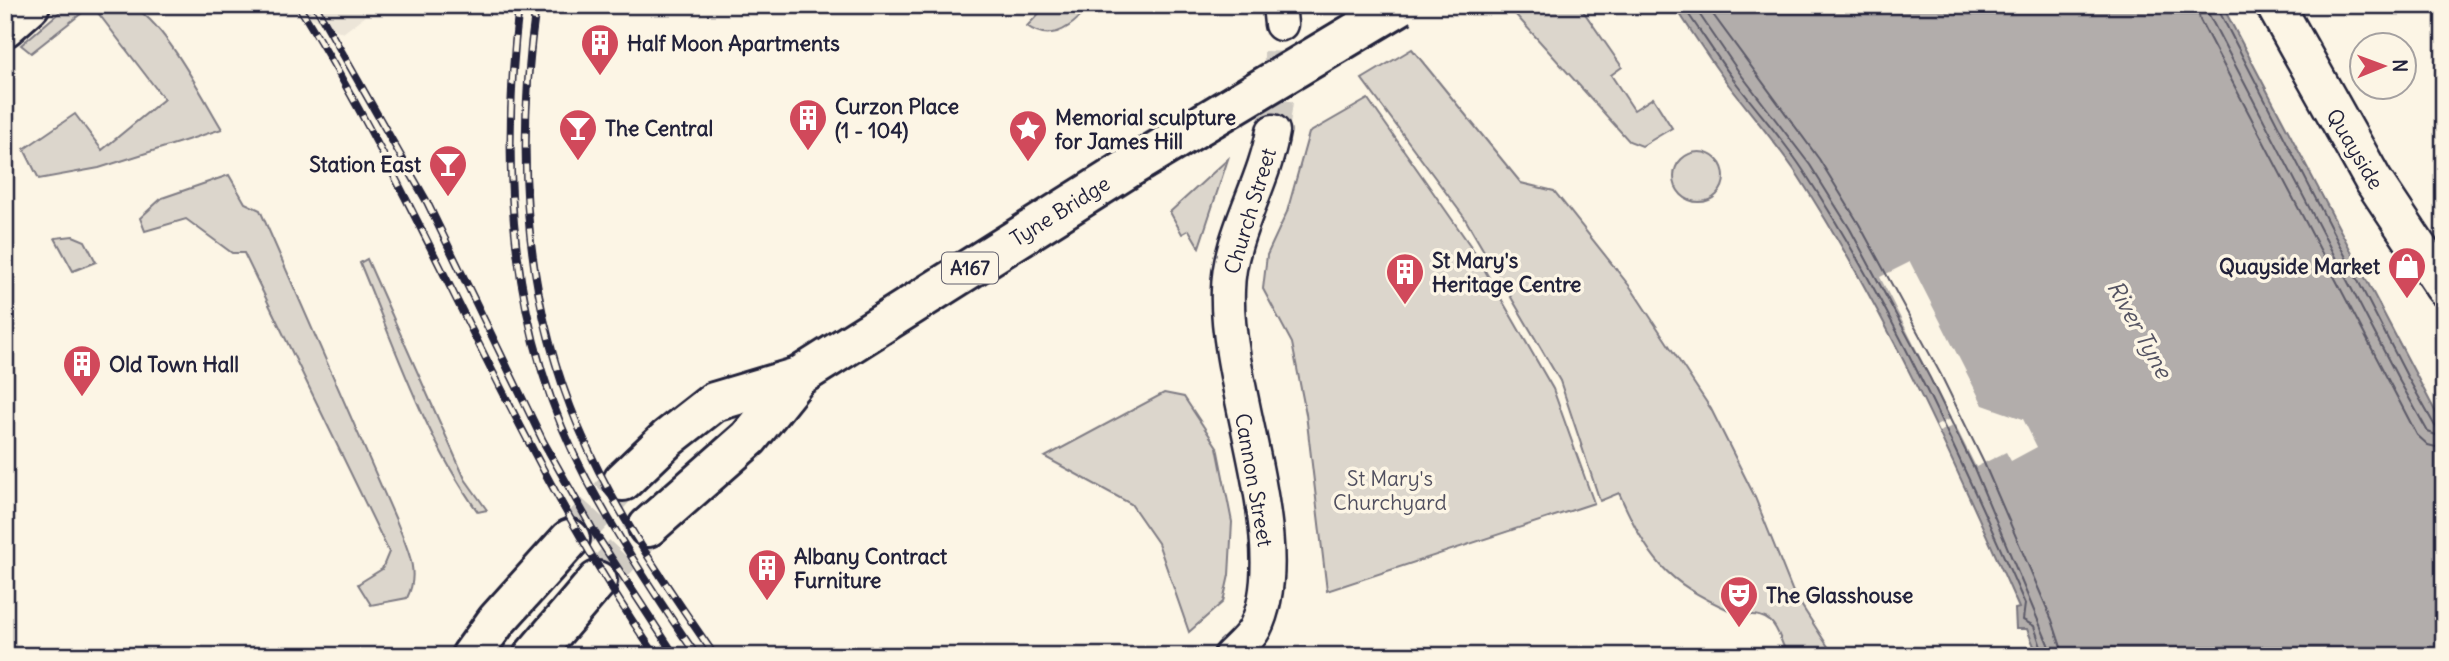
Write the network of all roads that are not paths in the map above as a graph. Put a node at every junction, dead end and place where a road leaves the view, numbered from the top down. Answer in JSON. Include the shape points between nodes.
{"nodes":[{"id":1,"x":30,"y":5,"type":"edge"},
{"id":2,"x":1401,"y":5,"type":"edge"},
{"id":3,"x":2275,"y":5,"type":"edge"},
{"id":4,"x":5,"y":27,"type":"edge"},
{"id":5,"x":1273,"y":131,"type":"tunnel mouth"},
{"id":6,"x":2444,"y":286,"type":"edge"},
{"id":7,"x":1228,"y":332,"type":"joint"},
{"id":8,"x":798,"y":377,"type":"junction"},
{"id":9,"x":623,"y":481,"type":"tunnel mouth"},
{"id":10,"x":648,"y":527,"type":"tunnel mouth"},
{"id":11,"x":570,"y":539,"type":"tunnel mouth"},
{"id":12,"x":597,"y":581,"type":"tunnel mouth"},
{"id":13,"x":471,"y":656,"type":"edge"},
{"id":14,"x":533,"y":656,"type":"edge"},
{"id":15,"x":1230,"y":656,"type":"edge"}],
"edges":[{"from":1,"to":4,"type":"highway"},
{"from":2,"to":8,"type":"highway","name":"Tyne Bridge","number":"A167","bridge":true,"via":[[1132,166]]},
{"from":3,"to":6,"type":"main road","name":"Quayside","via":[[2372,180]]},
{"from":5,"to":7,"type":"street","name":"Church Street","via":[[1231,265]]},
{"from":7,"to":15,"type":"street","name":"Cannon Street","via":[[1267,537],[1264,595],[1255,628]]},
{"from":8,"to":9,"type":"highway","name":"Tyne Bridge","number":"A167","via":[[715,402]]},
{"from":8,"to":10,"type":"highway","number":"A167","via":[[749,438]]},
{"from":11,"to":13,"type":"highway"},
{"from":12,"to":14,"type":"highway"}]}
